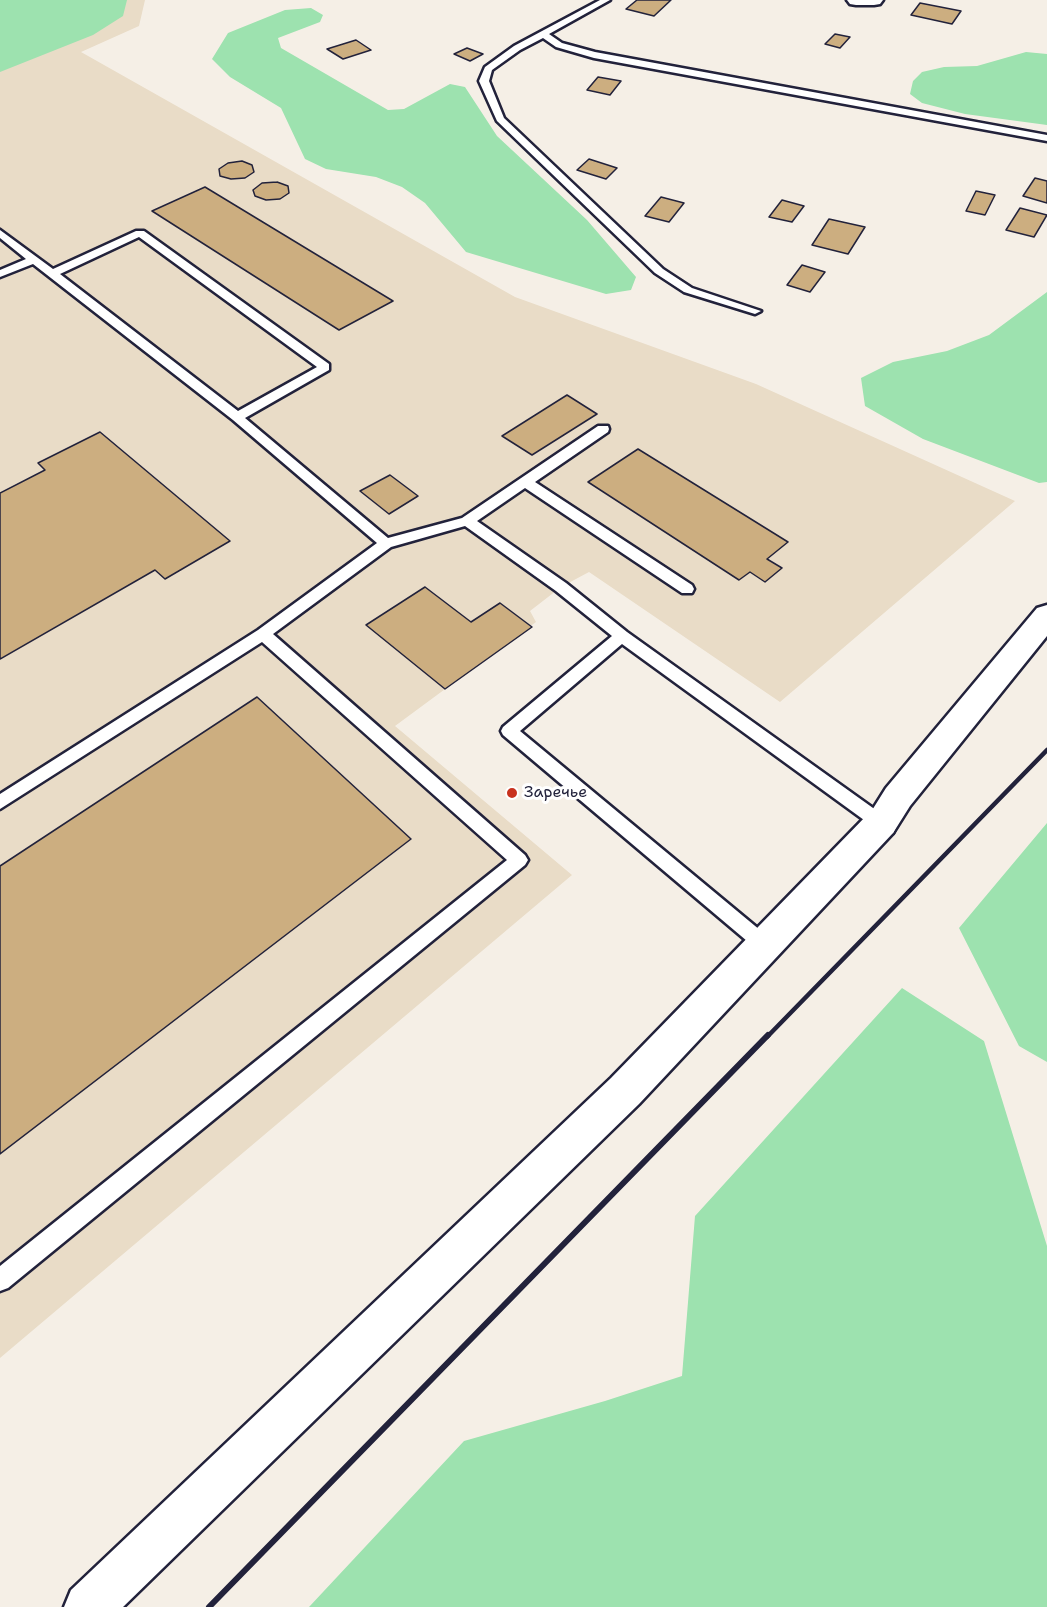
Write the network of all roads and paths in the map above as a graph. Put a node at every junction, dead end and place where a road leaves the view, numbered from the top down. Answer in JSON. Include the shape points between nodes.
{"nodes":[{"id":1,"x":606,"y":0,"type":"edge"},
{"id":2,"x":856,"y":0,"type":"edge"},
{"id":3,"x":874,"y":0,"type":"edge"},
{"id":4,"x":543,"y":34,"type":"junction"},
{"id":5,"x":1047,"y":138,"type":"edge"},
{"id":6,"x":0,"y":232,"type":"edge"},
{"id":7,"x":35,"y":259,"type":"junction"},
{"id":8,"x":53,"y":273,"type":"junction"},
{"id":9,"x":0,"y":274,"type":"edge"},
{"id":10,"x":755,"y":311,"type":"dead end"},
{"id":11,"x":237,"y":417,"type":"junction"},
{"id":12,"x":603,"y":429,"type":"dead end"},
{"id":13,"x":525,"y":482,"type":"junction"},
{"id":14,"x":467,"y":521,"type":"junction"},
{"id":15,"x":386,"y":543,"type":"junction"},
{"id":16,"x":687,"y":589,"type":"dead end"},
{"id":17,"x":1047,"y":616,"type":"edge"},
{"id":18,"x":263,"y":634,"type":"junction"},
{"id":19,"x":622,"y":636,"type":"junction"},
{"id":20,"x":0,"y":802,"type":"edge"},
{"id":21,"x":881,"y":823,"type":"junction"},
{"id":22,"x":766,"y":946,"type":"junction"},
{"id":23,"x":0,"y":1280,"type":"edge"},
{"id":24,"x":88,"y":1607,"type":"edge"}],
"edges":[{"from":1,"to":4,"type":"lane"},
{"from":2,"to":3,"type":"street"},
{"from":4,"to":5,"type":"lane","via":[[559,45],[594,55]]},
{"from":4,"to":10,"type":"lane","via":[[488,69],[484,81],[500,119],[659,272],[688,290]]},
{"from":6,"to":7,"type":"lane"},
{"from":7,"to":8,"type":"lane"},
{"from":7,"to":9,"type":"lane"},
{"from":8,"to":11,"type":"lane"},
{"from":8,"to":11,"type":"lane","via":[[141,233],[325,367]]},
{"from":11,"to":15,"type":"lane"},
{"from":12,"to":13,"type":"lane"},
{"from":13,"to":14,"type":"lane"},
{"from":13,"to":16,"type":"lane"},
{"from":14,"to":15,"type":"lane"},
{"from":14,"to":19,"type":"lane","via":[[561,587]]},
{"from":15,"to":18,"type":"lane"},
{"from":17,"to":21,"type":"street","via":[[898,797]]},
{"from":18,"to":20,"type":"lane"},
{"from":18,"to":23,"type":"lane","via":[[519,860]]},
{"from":19,"to":21,"type":"lane"},
{"from":19,"to":22,"type":"lane","via":[[509,731]]},
{"from":21,"to":22,"type":"street"},
{"from":22,"to":24,"type":"street","via":[[625,1091]]}]}
